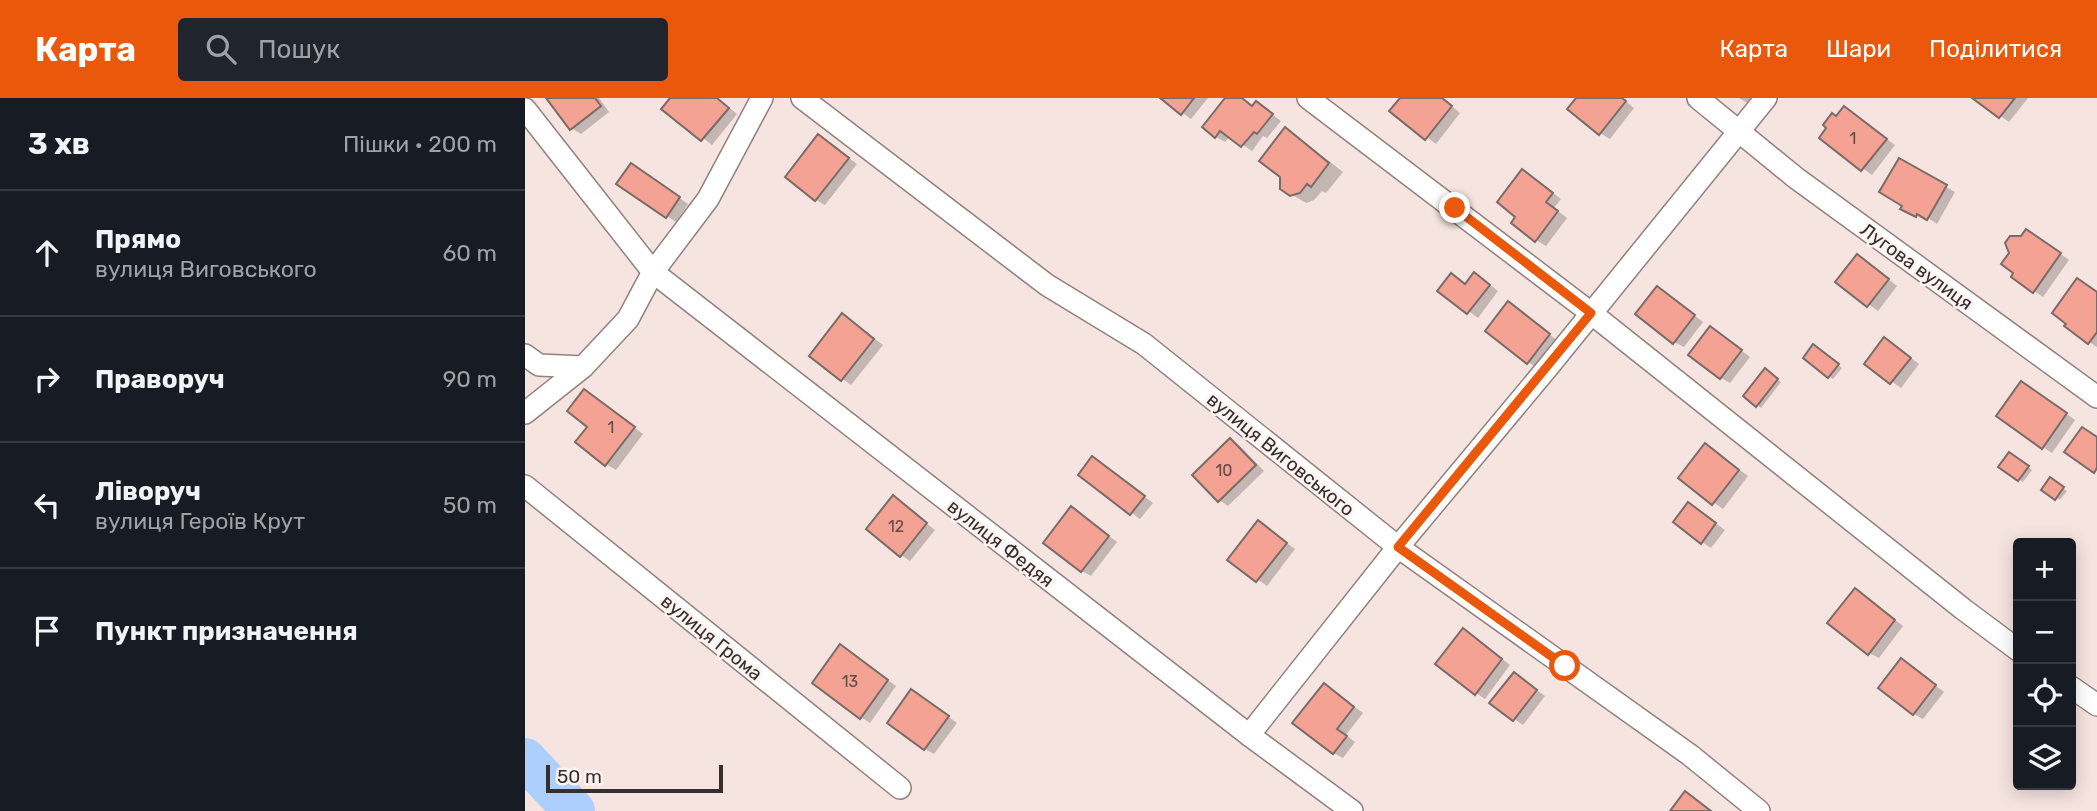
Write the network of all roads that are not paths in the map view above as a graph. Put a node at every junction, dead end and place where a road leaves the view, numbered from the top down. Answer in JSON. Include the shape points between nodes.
{"nodes":[{"id":1,"x":762,"y":98,"type":"edge"},
{"id":2,"x":802,"y":98,"type":"edge"},
{"id":3,"x":1308,"y":98,"type":"edge"},
{"id":4,"x":1698,"y":98,"type":"edge"},
{"id":5,"x":1766,"y":98,"type":"edge"},
{"id":6,"x":525,"y":109,"type":"edge"},
{"id":7,"x":1740,"y":131,"type":"junction"},
{"id":8,"x":653,"y":272,"type":"junction"},
{"id":9,"x":1591,"y":313,"type":"junction"},
{"id":10,"x":525,"y":355,"type":"edge"},
{"id":11,"x":583,"y":367,"type":"junction"},
{"id":12,"x":2097,"y":397,"type":"edge"},
{"id":13,"x":525,"y":413,"type":"edge"},
{"id":14,"x":525,"y":486,"type":"edge"},
{"id":15,"x":1398,"y":547,"type":"junction"},
{"id":16,"x":2013,"y":646,"type":"edge"},
{"id":17,"x":2076,"y":690,"type":"edge"},
{"id":18,"x":2097,"y":705,"type":"edge"},
{"id":19,"x":1249,"y":736,"type":"junction"},
{"id":20,"x":900,"y":788,"type":"dead end"},
{"id":21,"x":1352,"y":811,"type":"edge"},
{"id":22,"x":1759,"y":811,"type":"edge"}],
"edges":[{"from":1,"to":8,"type":"street","via":[[708,199]]},
{"from":2,"to":15,"type":"street","name":"вулиця Виговського","via":[[1047,285],[1144,344]]},
{"from":3,"to":9,"type":"street"},
{"from":4,"to":7,"type":"street","name":"Лугова вулиця"},
{"from":5,"to":7,"type":"street"},
{"from":6,"to":8,"type":"street","name":"вулиця Федяя"},
{"from":7,"to":9,"type":"street"},
{"from":7,"to":12,"type":"street","name":"Лугова вулиця","via":[[1796,178]]},
{"from":8,"to":11,"type":"street","via":[[628,319]]},
{"from":8,"to":19,"type":"street","name":"вулиця Федяя"},
{"from":9,"to":15,"type":"street"},
{"from":9,"to":16,"type":"street"},
{"from":10,"to":11,"type":"street","via":[[540,365]]},
{"from":11,"to":13,"type":"street"},
{"from":14,"to":20,"type":"street","name":"вулиця Грома"},
{"from":15,"to":19,"type":"street"},
{"from":15,"to":22,"type":"street","name":"вулиця Виговського","via":[[1690,755]]},
{"from":17,"to":18,"type":"street"},
{"from":19,"to":21,"type":"street","name":"вулиця Федяя"}]}
